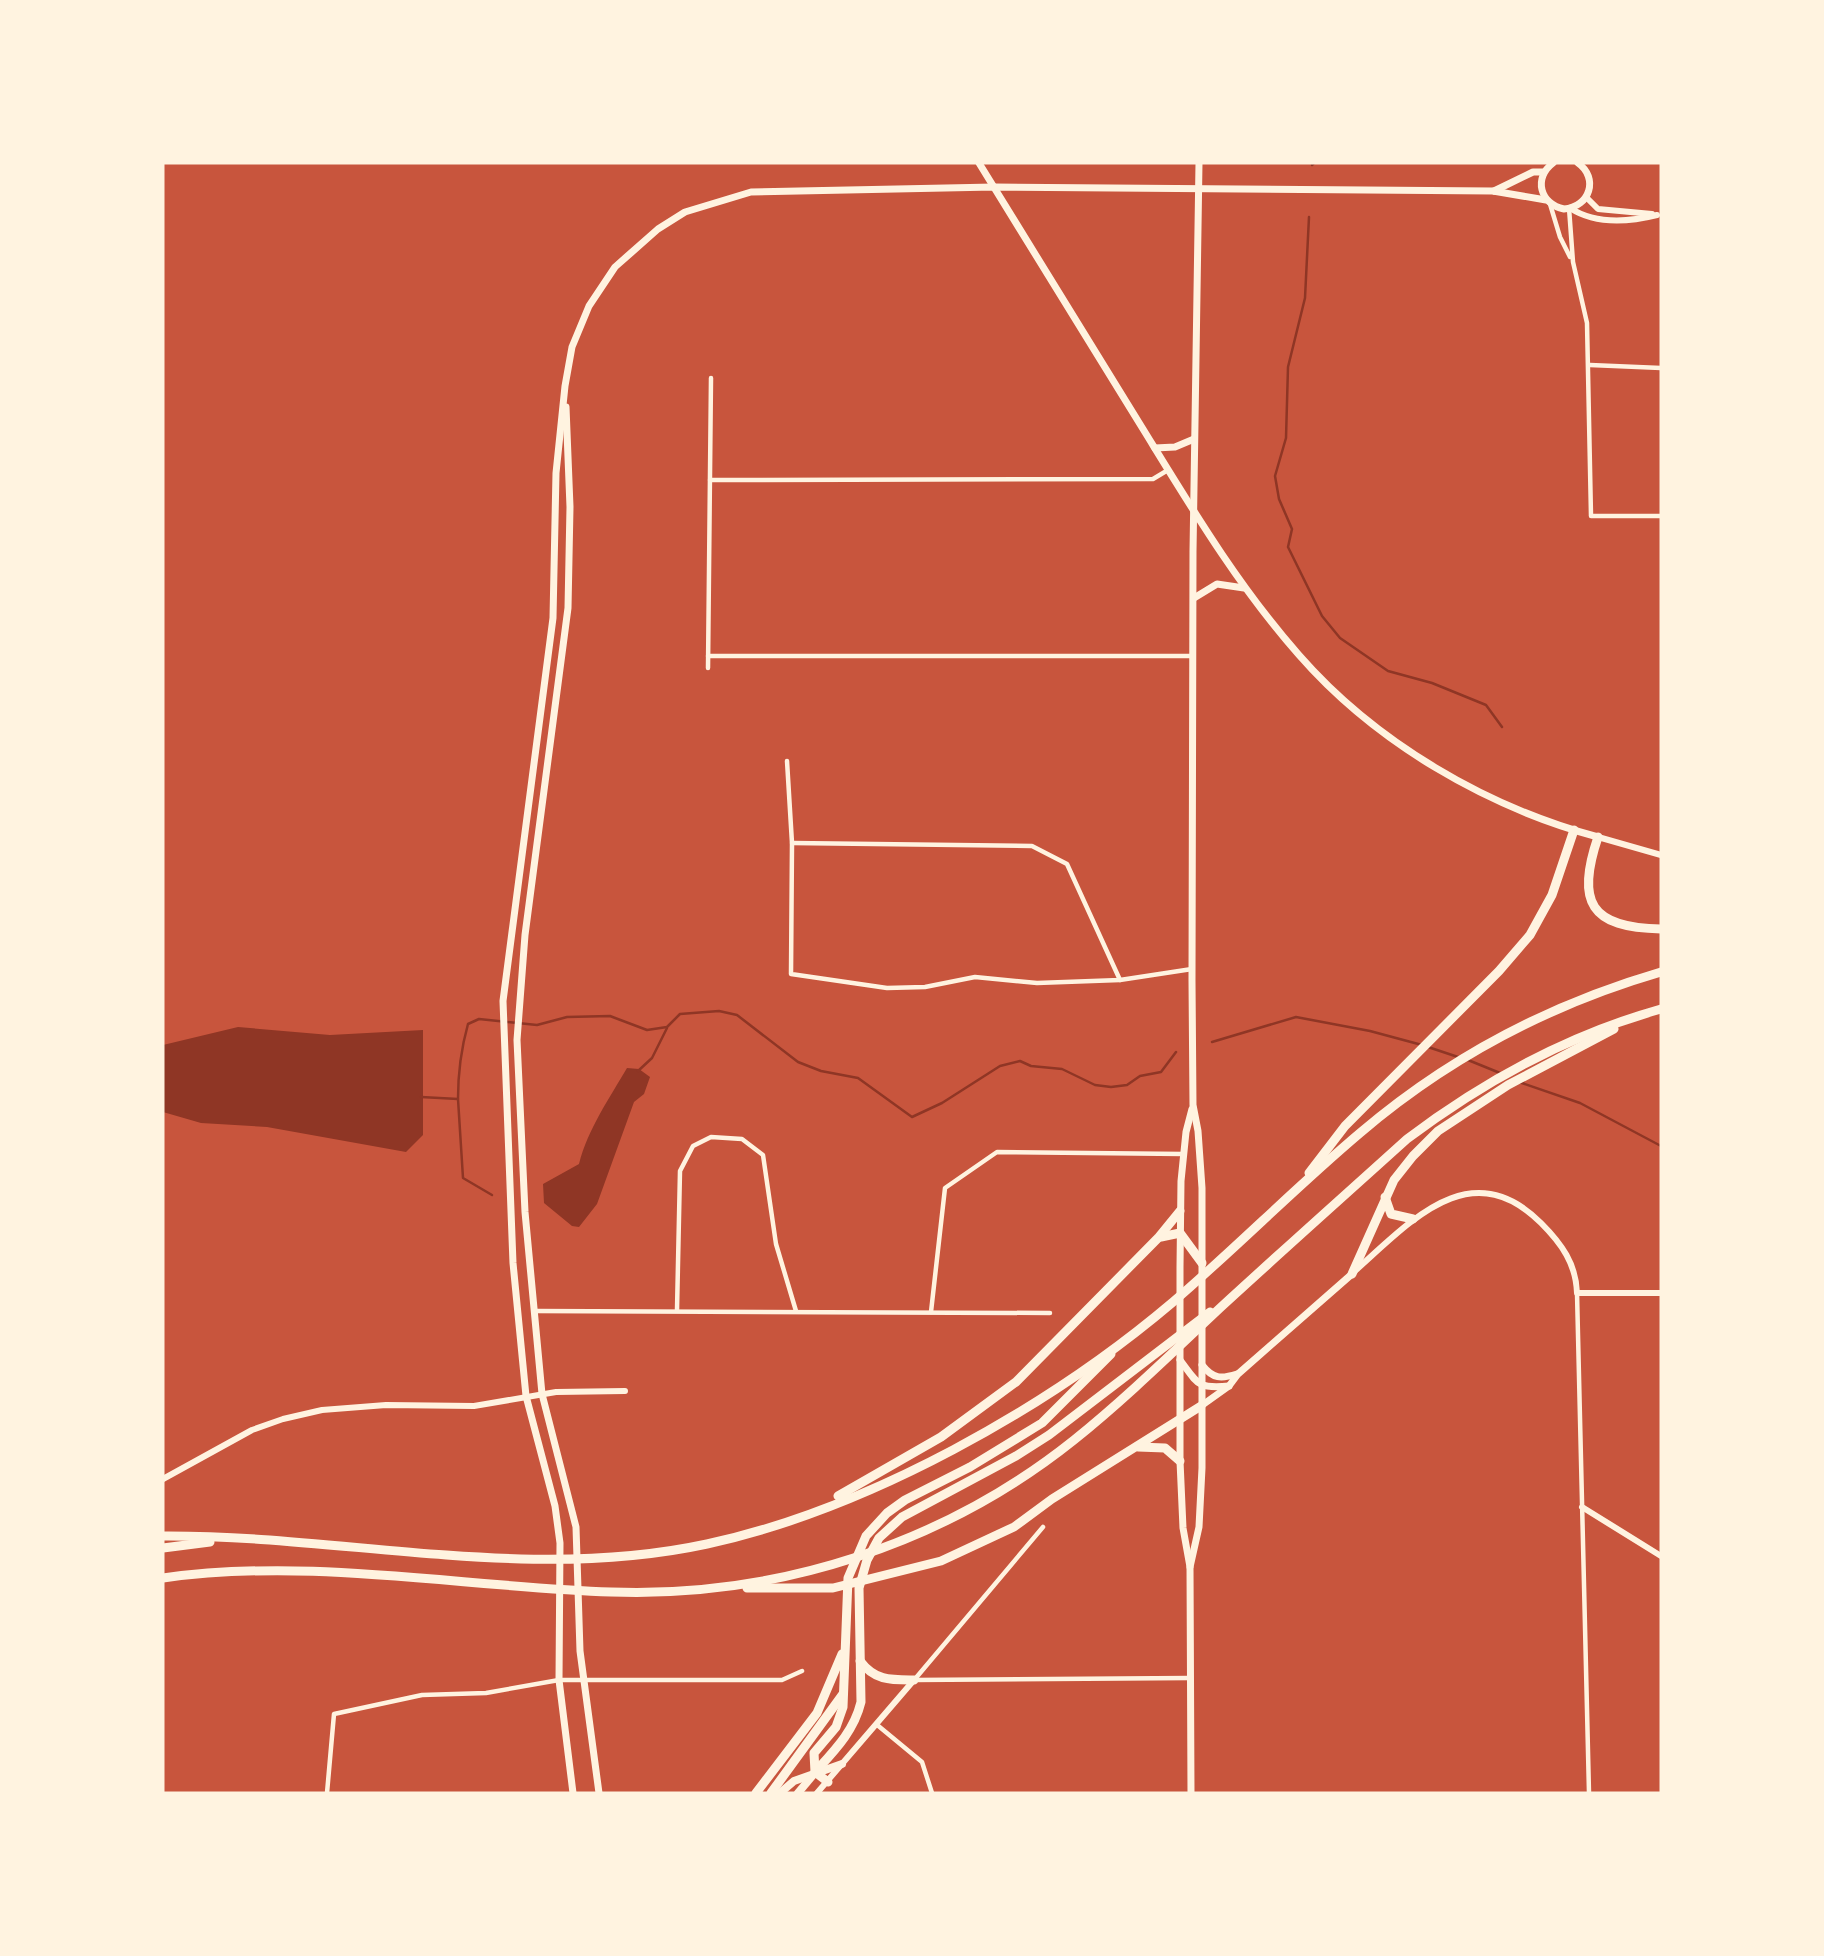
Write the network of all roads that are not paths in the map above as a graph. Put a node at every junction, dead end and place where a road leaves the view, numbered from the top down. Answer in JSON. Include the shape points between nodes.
{"nodes":[{"id":1,"x":979,"y":163,"type":"edge"},
{"id":2,"x":1199,"y":163,"type":"edge"},
{"id":3,"x":1553,"y":163,"type":"edge"},
{"id":4,"x":1578,"y":163,"type":"edge"},
{"id":5,"x":1588,"y":163,"type":"edge"},
{"id":6,"x":1545,"y":168,"type":"edge"},
{"id":7,"x":1588,"y":175,"type":"junction"},
{"id":8,"x":994,"y":187,"type":"junction"},
{"id":9,"x":1199,"y":189,"type":"junction"},
{"id":10,"x":1493,"y":191,"type":"junction"},
{"id":11,"x":1586,"y":197,"type":"junction"},
{"id":12,"x":1548,"y":201,"type":"junction"},
{"id":13,"x":1569,"y":208,"type":"junction"},
{"id":14,"x":1659,"y":215,"type":"edge"},
{"id":15,"x":1573,"y":262,"type":"junction"},
{"id":16,"x":1590,"y":365,"type":"junction"},
{"id":17,"x":1661,"y":368,"type":"edge"},
{"id":18,"x":711,"y":378,"type":"dead end"},
{"id":19,"x":565,"y":386,"type":"junction"},
{"id":20,"x":1194,"y":439,"type":"junction"},
{"id":21,"x":1155,"y":448,"type":"junction"},
{"id":22,"x":1168,"y":470,"type":"junction"},
{"id":23,"x":710,"y":480,"type":"junction"},
{"id":24,"x":1194,"y":513,"type":"junction"},
{"id":25,"x":1661,"y":516,"type":"edge"},
{"id":26,"x":1245,"y":588,"type":"junction"},
{"id":27,"x":1194,"y":598,"type":"junction"},
{"id":28,"x":708,"y":656,"type":"junction"},
{"id":29,"x":1194,"y":656,"type":"junction"},
{"id":30,"x":708,"y":668,"type":"dead end"},
{"id":31,"x":545,"y":686,"type":"junction"},
{"id":32,"x":559,"y":687,"type":"junction"},
{"id":33,"x":787,"y":761,"type":"dead end"},
{"id":34,"x":1574,"y":830,"type":"junction"},
{"id":35,"x":1598,"y":837,"type":"junction"},
{"id":36,"x":523,"y":842,"type":"junction"},
{"id":37,"x":792,"y":843,"type":"junction"},
{"id":38,"x":537,"y":845,"type":"junction"},
{"id":39,"x":1661,"y":855,"type":"edge"},
{"id":40,"x":1661,"y":929,"type":"edge"},
{"id":41,"x":510,"y":934,"type":"junction"},
{"id":42,"x":525,"y":935,"type":"junction"},
{"id":43,"x":1192,"y":969,"type":"junction"},
{"id":44,"x":1661,"y":972,"type":"edge"},
{"id":45,"x":1120,"y":979,"type":"junction"},
{"id":46,"x":1661,"y":1009,"type":"edge"},
{"id":47,"x":1640,"y":1015,"type":"junction"},
{"id":48,"x":1193,"y":1105,"type":"junction"},
{"id":49,"x":1183,"y":1154,"type":"junction"},
{"id":50,"x":1385,"y":1195,"type":"junction"},
{"id":51,"x":1290,"y":1196,"type":"junction"},
{"id":52,"x":1180,"y":1211,"type":"junction"},
{"id":53,"x":1413,"y":1219,"type":"junction"},
{"id":54,"x":1180,"y":1233,"type":"junction"},
{"id":55,"x":1158,"y":1238,"type":"junction"},
{"id":56,"x":1199,"y":1250,"type":"junction"},
{"id":57,"x":529,"y":1261,"type":"junction"},
{"id":58,"x":513,"y":1263,"type":"junction"},
{"id":59,"x":1202,"y":1263,"type":"joint"},
{"id":60,"x":1352,"y":1274,"type":"junction"},
{"id":61,"x":1244,"y":1286,"type":"junction"},
{"id":62,"x":1577,"y":1293,"type":"junction"},
{"id":63,"x":1661,"y":1293,"type":"edge"},
{"id":64,"x":677,"y":1310,"type":"junction"},
{"id":65,"x":534,"y":1311,"type":"junction"},
{"id":66,"x":797,"y":1311,"type":"junction"},
{"id":67,"x":931,"y":1312,"type":"junction"},
{"id":68,"x":1050,"y":1313,"type":"dead end"},
{"id":69,"x":1124,"y":1340,"type":"junction"},
{"id":70,"x":1181,"y":1364,"type":"junction"},
{"id":71,"x":1202,"y":1364,"type":"junction"},
{"id":72,"x":1238,"y":1374,"type":"junction"},
{"id":73,"x":1201,"y":1385,"type":"junction"},
{"id":74,"x":1229,"y":1386,"type":"junction"},
{"id":75,"x":625,"y":1391,"type":"dead end"},
{"id":76,"x":542,"y":1394,"type":"junction"},
{"id":77,"x":526,"y":1396,"type":"junction"},
{"id":78,"x":1201,"y":1406,"type":"junction"},
{"id":79,"x":1180,"y":1420,"type":"junction"},
{"id":80,"x":1136,"y":1447,"type":"junction"},
{"id":81,"x":1180,"y":1461,"type":"junction"},
{"id":82,"x":163,"y":1479,"type":"edge"},
{"id":83,"x":1582,"y":1507,"type":"junction"},
{"id":84,"x":807,"y":1514,"type":"junction"},
{"id":85,"x":1043,"y":1527,"type":"dead end"},
{"id":86,"x":163,"y":1536,"type":"edge"},
{"id":87,"x":233,"y":1539,"type":"junction"},
{"id":88,"x":163,"y":1548,"type":"edge"},
{"id":89,"x":1661,"y":1556,"type":"edge"},
{"id":90,"x":1190,"y":1567,"type":"junction"},
{"id":91,"x":163,"y":1578,"type":"edge"},
{"id":92,"x":725,"y":1587,"type":"junction"},
{"id":93,"x":847,"y":1639,"type":"junction"},
{"id":94,"x":860,"y":1661,"type":"junction"},
{"id":95,"x":802,"y":1671,"type":"dead end"},
{"id":96,"x":1190,"y":1678,"type":"junction"},
{"id":97,"x":583,"y":1679,"type":"junction"},
{"id":98,"x":559,"y":1680,"type":"junction"},
{"id":99,"x":914,"y":1680,"type":"junction"},
{"id":100,"x":844,"y":1692,"type":"junction"},
{"id":101,"x":876,"y":1724,"type":"junction"},
{"id":102,"x":842,"y":1765,"type":"junction"},
{"id":103,"x":815,"y":1772,"type":"junction"},
{"id":104,"x":828,"y":1782,"type":"junction"},
{"id":105,"x":327,"y":1793,"type":"edge"},
{"id":106,"x":573,"y":1793,"type":"edge"},
{"id":107,"x":599,"y":1793,"type":"edge"},
{"id":108,"x":756,"y":1793,"type":"edge"},
{"id":109,"x":771,"y":1793,"type":"edge"},
{"id":110,"x":780,"y":1793,"type":"edge"},
{"id":111,"x":798,"y":1793,"type":"edge"},
{"id":112,"x":817,"y":1793,"type":"edge"},
{"id":113,"x":932,"y":1793,"type":"edge"},
{"id":114,"x":1191,"y":1793,"type":"edge"},
{"id":115,"x":1589,"y":1793,"type":"edge"}],
"edges":[{"from":1,"to":8,"type":"main road"},
{"from":2,"to":9,"type":"main road"},
{"from":3,"to":6,"type":"main road"},
{"from":4,"to":7,"type":"main road"},
{"from":5,"to":7,"type":"main road"},
{"from":6,"to":10,"type":"main road"},
{"from":6,"to":12,"type":"main road","via":[[1541,188]]},
{"from":7,"to":11,"type":"main road"},
{"from":8,"to":9,"type":"main road"},
{"from":8,"to":19,"type":"main road","via":[[751,192],[685,212],[634,248],[601,286],[579,328]]},
{"from":8,"to":21,"type":"main road"},
{"from":9,"to":10,"type":"main road"},
{"from":9,"to":20,"type":"main road"},
{"from":10,"to":12,"type":"main road"},
{"from":11,"to":13,"type":"main road"},
{"from":11,"to":14,"type":"street","via":[[1598,209]]},
{"from":12,"to":13,"type":"main road"},
{"from":12,"to":15,"type":"street"},
{"from":13,"to":14,"type":"street","via":[[1606,220]]},
{"from":13,"to":15,"type":"street"},
{"from":15,"to":16,"type":"street","via":[[1587,323]]},
{"from":16,"to":17,"type":"street"},
{"from":16,"to":25,"type":"street","via":[[1591,516]]},
{"from":18,"to":23,"type":"street"},
{"from":19,"to":31,"type":"main road"},
{"from":19,"to":32,"type":"main road","via":[[570,547]]},
{"from":20,"to":21,"type":"main road","via":[[1175,447]]},
{"from":20,"to":24,"type":"main road"},
{"from":21,"to":22,"type":"main road"},
{"from":22,"to":23,"type":"street","via":[[1153,479]]},
{"from":22,"to":24,"type":"main road"},
{"from":23,"to":28,"type":"street"},
{"from":24,"to":26,"type":"main road"},
{"from":24,"to":27,"type":"main road"},
{"from":26,"to":27,"type":"main road","via":[[1217,584]]},
{"from":26,"to":34,"type":"main road","via":[[1317,674],[1395,739],[1465,784]]},
{"from":27,"to":29,"type":"main road"},
{"from":28,"to":29,"type":"street"},
{"from":28,"to":30,"type":"street"},
{"from":29,"to":43,"type":"main road"},
{"from":31,"to":32,"type":"main road"},
{"from":31,"to":36,"type":"main road"},
{"from":32,"to":38,"type":"main road"},
{"from":33,"to":37,"type":"street"},
{"from":34,"to":35,"type":"main road"},
{"from":34,"to":51,"type":"highway","via":[[1552,895],[1530,935],[1345,1126]]},
{"from":35,"to":39,"type":"street"},
{"from":35,"to":40,"type":"highway","via":[[1586,880],[1591,902],[1621,926]]},
{"from":36,"to":38,"type":"main road"},
{"from":36,"to":41,"type":"main road"},
{"from":37,"to":45,"type":"street","via":[[1032,846],[1067,864]]},
{"from":37,"to":45,"type":"street","via":[[791,974],[887,988],[925,987],[975,977],[1037,983]]},
{"from":38,"to":42,"type":"main road"},
{"from":41,"to":42,"type":"main road"},
{"from":41,"to":58,"type":"main road","via":[[503,1040]]},
{"from":42,"to":57,"type":"main road","via":[[517,1040]]},
{"from":43,"to":45,"type":"street"},
{"from":43,"to":48,"type":"main road"},
{"from":44,"to":51,"type":"highway","via":[[1583,999],[1503,1035],[1425,1083]]},
{"from":46,"to":47,"type":"highway"},
{"from":47,"to":50,"type":"highway","via":[[1468,1110],[1413,1156]]},
{"from":47,"to":61,"type":"highway","via":[[1543,1053],[1462,1099],[1407,1139]]},
{"from":48,"to":49,"type":"main road"},
{"from":48,"to":56,"type":"main road","via":[[1198,1132]]},
{"from":49,"to":52,"type":"main road"},
{"from":49,"to":67,"type":"street","via":[[997,1152],[944,1188]]},
{"from":50,"to":53,"type":"highway","via":[[1391,1214]]},
{"from":50,"to":60,"type":"highway"},
{"from":51,"to":69,"type":"highway"},
{"from":52,"to":54,"type":"main road"},
{"from":52,"to":55,"type":"highway"},
{"from":53,"to":60,"type":"street"},
{"from":53,"to":62,"type":"street","via":[[1463,1195],[1510,1199],[1561,1245],[1575,1272]]},
{"from":54,"to":55,"type":"highway"},
{"from":54,"to":56,"type":"highway"},
{"from":54,"to":70,"type":"main road"},
{"from":55,"to":84,"type":"highway","via":[[989,1405]]},
{"from":56,"to":59,"type":"highway"},
{"from":57,"to":58,"type":"main road"},
{"from":57,"to":65,"type":"main road"},
{"from":58,"to":77,"type":"main road"},
{"from":59,"to":71,"type":"main road"},
{"from":60,"to":72,"type":"main road"},
{"from":61,"to":92,"type":"highway","via":[[1073,1441],[988,1499],[891,1545],[843,1562]]},
{"from":61,"to":94,"type":"highway","via":[[1049,1435],[892,1525],[879,1538],[861,1574]]},
{"from":62,"to":63,"type":"street"},
{"from":62,"to":83,"type":"street"},
{"from":64,"to":65,"type":"street"},
{"from":64,"to":66,"type":"street"},
{"from":64,"to":66,"type":"street","via":[[680,1171],[692,1146],[711,1137],[742,1139],[762,1155],[776,1244]]},
{"from":65,"to":76,"type":"main road"},
{"from":66,"to":67,"type":"street"},
{"from":67,"to":68,"type":"street"},
{"from":69,"to":84,"type":"highway","via":[[990,1429]]},
{"from":69,"to":93,"type":"highway","via":[[1042,1423],[970,1468],[905,1500],[875,1524],[851,1568]]},
{"from":70,"to":73,"type":"main road"},
{"from":70,"to":79,"type":"main road"},
{"from":71,"to":72,"type":"main road","via":[[1218,1378]]},
{"from":71,"to":73,"type":"main road"},
{"from":72,"to":74,"type":"main road"},
{"from":73,"to":74,"type":"main road"},
{"from":73,"to":78,"type":"main road"},
{"from":74,"to":78,"type":"main road"},
{"from":75,"to":76,"type":"street"},
{"from":76,"to":77,"type":"street"},
{"from":76,"to":97,"type":"main road","via":[[576,1527]]},
{"from":77,"to":82,"type":"street","via":[[474,1406],[322,1410],[252,1430]]},
{"from":77,"to":98,"type":"main road","via":[[560,1543]]},
{"from":78,"to":79,"type":"highway"},
{"from":78,"to":90,"type":"main road","via":[[1199,1527]]},
{"from":79,"to":80,"type":"highway"},
{"from":79,"to":81,"type":"main road"},
{"from":80,"to":81,"type":"highway","via":[[1165,1448]]},
{"from":80,"to":92,"type":"highway","via":[[1001,1534],[941,1561],[834,1588]]},
{"from":81,"to":90,"type":"main road"},
{"from":83,"to":89,"type":"street"},
{"from":83,"to":115,"type":"street"},
{"from":84,"to":87,"type":"highway","via":[[710,1543],[614,1558],[523,1559]]},
{"from":85,"to":99,"type":"street"},
{"from":86,"to":87,"type":"highway"},
{"from":87,"to":88,"type":"highway"},
{"from":90,"to":96,"type":"main road"},
{"from":91,"to":92,"type":"highway","via":[[275,1571],[611,1592]]},
{"from":93,"to":100,"type":"highway"},
{"from":93,"to":108,"type":"highway","via":[[817,1713]]},
{"from":94,"to":99,"type":"highway","via":[[878,1678]]},
{"from":94,"to":103,"type":"highway","via":[[858,1716]]},
{"from":95,"to":97,"type":"street","via":[[782,1680]]},
{"from":96,"to":99,"type":"street"},
{"from":96,"to":114,"type":"main road"},
{"from":97,"to":98,"type":"street"},
{"from":97,"to":107,"type":"main road"},
{"from":98,"to":105,"type":"street","via":[[486,1693],[422,1695],[334,1714]]},
{"from":98,"to":106,"type":"main road"},
{"from":99,"to":101,"type":"street"},
{"from":100,"to":103,"type":"highway","via":[[835,1727],[814,1753]]},
{"from":100,"to":109,"type":"highway"},
{"from":101,"to":102,"type":"street"},
{"from":101,"to":113,"type":"street","via":[[922,1762]]},
{"from":102,"to":103,"type":"highway"},
{"from":102,"to":104,"type":"street"},
{"from":103,"to":104,"type":"highway"},
{"from":103,"to":110,"type":"highway"},
{"from":103,"to":111,"type":"highway"},
{"from":104,"to":112,"type":"street"}]}
